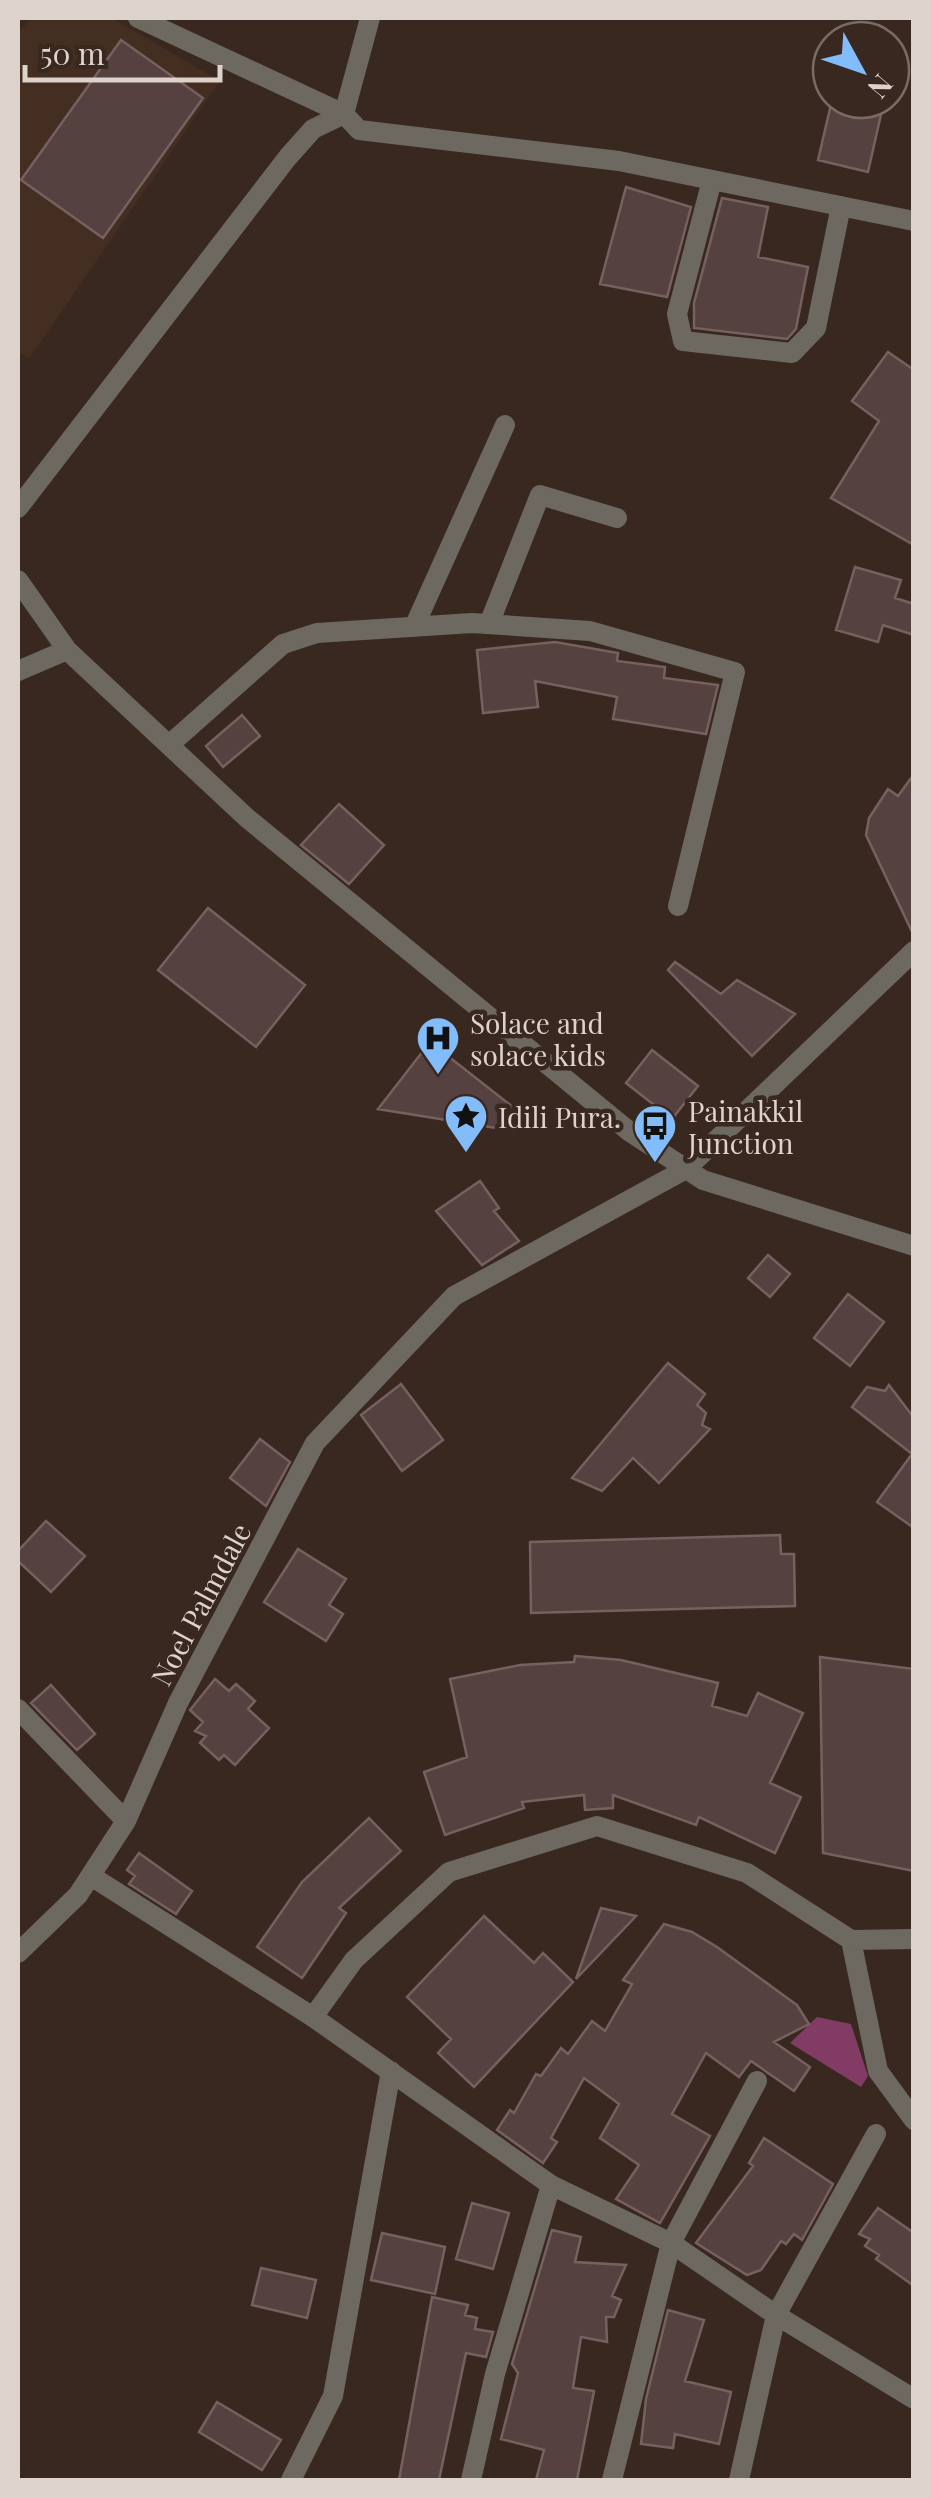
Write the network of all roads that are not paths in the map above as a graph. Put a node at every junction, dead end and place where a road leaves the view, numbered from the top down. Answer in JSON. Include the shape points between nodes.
{"nodes":[{"id":1,"x":138,"y":18,"type":"edge"},
{"id":2,"x":370,"y":18,"type":"edge"},
{"id":3,"x":344,"y":114,"type":"junction"},
{"id":4,"x":712,"y":180,"type":"junction"},
{"id":5,"x":841,"y":206,"type":"junction"},
{"id":6,"x":914,"y":221,"type":"edge"},
{"id":7,"x":505,"y":425,"type":"dead end"},
{"id":8,"x":18,"y":508,"type":"edge"},
{"id":9,"x":618,"y":518,"type":"dead end"},
{"id":10,"x":18,"y":580,"type":"edge"},
{"id":11,"x":489,"y":624,"type":"junction"},
{"id":12,"x":414,"y":627,"type":"junction"},
{"id":13,"x":67,"y":650,"type":"junction"},
{"id":14,"x":18,"y":671,"type":"edge"},
{"id":15,"x":169,"y":746,"type":"junction"},
{"id":16,"x":678,"y":906,"type":"dead end"},
{"id":17,"x":914,"y":951,"type":"edge"},
{"id":18,"x":686,"y":1169,"type":"junction"},
{"id":19,"x":914,"y":1246,"type":"edge"},
{"id":20,"x":18,"y":1709,"type":"edge"},
{"id":21,"x":126,"y":1821,"type":"junction"},
{"id":22,"x":91,"y":1876,"type":"junction"},
{"id":23,"x":914,"y":1939,"type":"edge"},
{"id":24,"x":852,"y":1940,"type":"junction"},
{"id":25,"x":18,"y":1953,"type":"edge"},
{"id":26,"x":313,"y":2018,"type":"junction"},
{"id":27,"x":391,"y":2072,"type":"junction"},
{"id":28,"x":757,"y":2081,"type":"dead end"},
{"id":29,"x":914,"y":2120,"type":"edge"},
{"id":30,"x":876,"y":2134,"type":"dead end"},
{"id":31,"x":551,"y":2185,"type":"junction"},
{"id":32,"x":671,"y":2243,"type":"junction"},
{"id":33,"x":776,"y":2315,"type":"junction"},
{"id":34,"x":914,"y":2398,"type":"edge"},
{"id":35,"x":291,"y":2480,"type":"edge"},
{"id":36,"x":471,"y":2480,"type":"edge"},
{"id":37,"x":612,"y":2480,"type":"edge"},
{"id":38,"x":739,"y":2480,"type":"edge"}],
"edges":[{"from":1,"to":3,"type":"street"},
{"from":2,"to":3,"type":"street"},
{"from":3,"to":4,"type":"street","via":[[359,130],[619,161]]},
{"from":3,"to":8,"type":"street","via":[[313,129],[288,157]]},
{"from":4,"to":5,"type":"street"},
{"from":4,"to":5,"type":"street","via":[[677,314],[683,341],[792,353],[804,344],[816,328]]},
{"from":5,"to":6,"type":"street"},
{"from":7,"to":12,"type":"street"},
{"from":9,"to":11,"type":"street","via":[[540,495]]},
{"from":10,"to":13,"type":"street"},
{"from":11,"to":12,"type":"street"},
{"from":11,"to":16,"type":"street","via":[[590,632],[736,672]]},
{"from":12,"to":15,"type":"street","via":[[317,633],[283,644]]},
{"from":13,"to":14,"type":"street"},
{"from":13,"to":15,"type":"street"},
{"from":15,"to":18,"type":"street","via":[[614,1120]]},
{"from":17,"to":18,"type":"street","name":"Noel Palmdale"},
{"from":18,"to":19,"type":"street"},
{"from":18,"to":21,"type":"street","name":"Noel Palmdale","via":[[454,1296],[316,1443],[178,1703]]},
{"from":20,"to":21,"type":"street"},
{"from":21,"to":22,"type":"street","name":"Noel Palmdale"},
{"from":22,"to":25,"type":"street","name":"Noel Palmdale"},
{"from":22,"to":26,"type":"street"},
{"from":23,"to":24,"type":"street"},
{"from":24,"to":26,"type":"street","via":[[747,1873],[597,1826],[449,1872],[354,1960]]},
{"from":24,"to":29,"type":"street","via":[[878,2071]]},
{"from":26,"to":27,"type":"street"},
{"from":27,"to":31,"type":"street"},
{"from":27,"to":35,"type":"street","via":[[334,2396]]},
{"from":28,"to":32,"type":"street"},
{"from":30,"to":33,"type":"street"},
{"from":31,"to":32,"type":"street"},
{"from":31,"to":36,"type":"street"},
{"from":32,"to":33,"type":"street"},
{"from":32,"to":37,"type":"street"},
{"from":33,"to":34,"type":"street"},
{"from":33,"to":38,"type":"street"}]}
